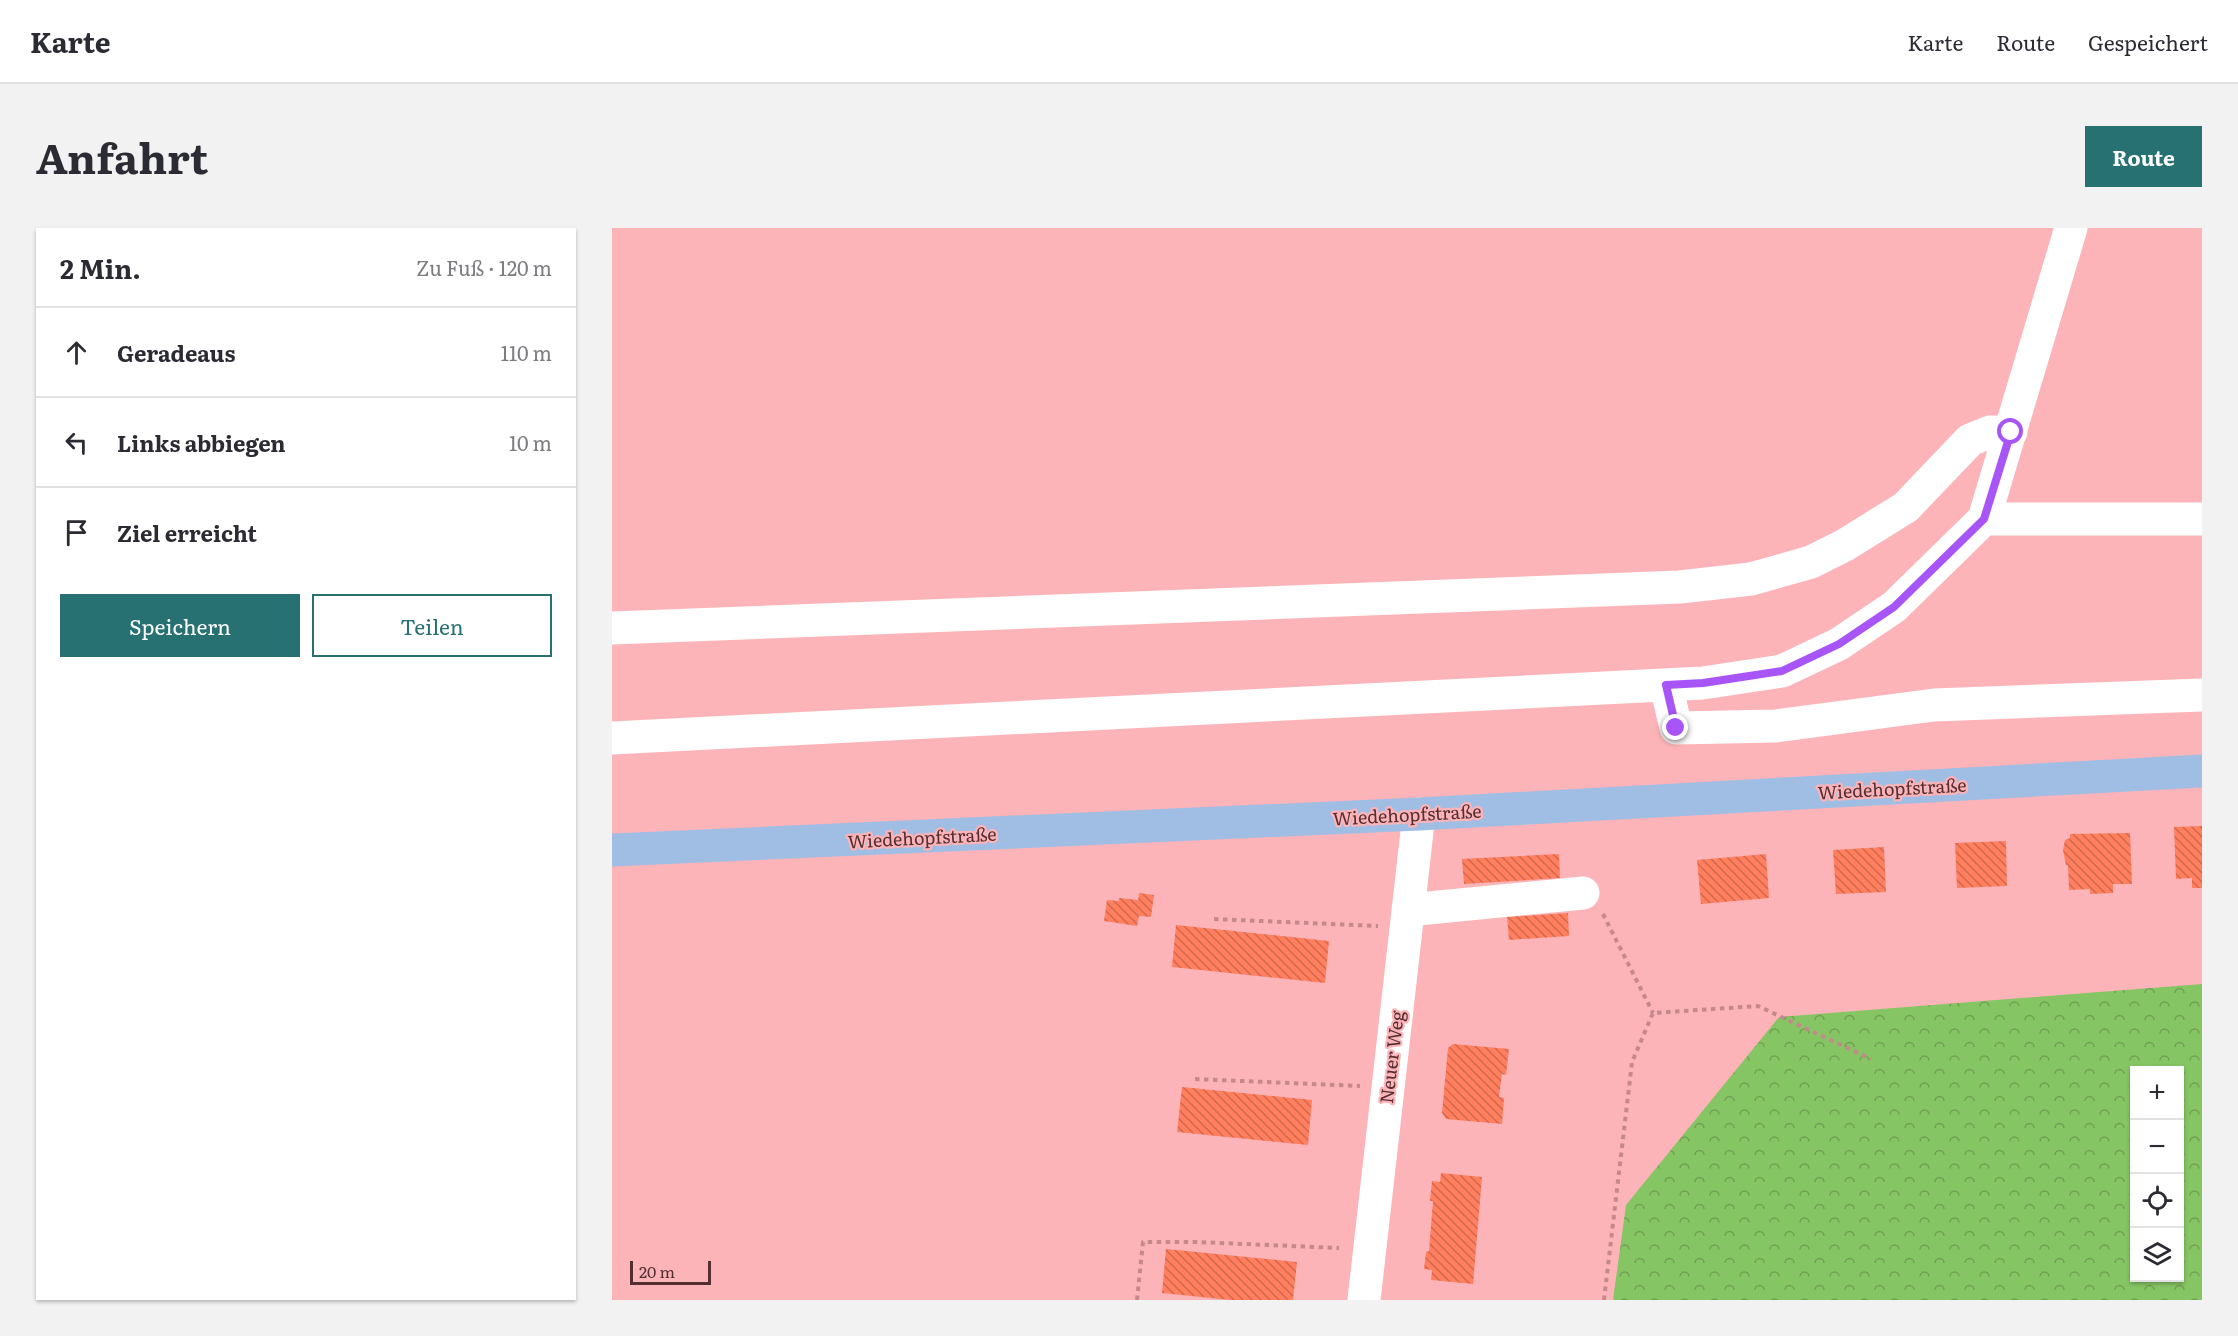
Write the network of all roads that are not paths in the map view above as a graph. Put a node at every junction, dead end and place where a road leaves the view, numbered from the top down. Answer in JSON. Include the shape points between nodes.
{"nodes":[{"id":1,"x":2071,"y":228,"type":"edge"},
{"id":2,"x":2011,"y":432,"type":"junction"},
{"id":3,"x":1984,"y":519,"type":"junction"},
{"id":4,"x":2202,"y":519,"type":"edge"},
{"id":5,"x":612,"y":628,"type":"edge"},
{"id":6,"x":1666,"y":685,"type":"junction"},
{"id":7,"x":2202,"y":695,"type":"edge"},
{"id":8,"x":612,"y":738,"type":"edge"},
{"id":9,"x":2202,"y":771,"type":"edge"},
{"id":10,"x":1419,"y":814,"type":"junction"},
{"id":11,"x":612,"y":850,"type":"edge"},
{"id":12,"x":1583,"y":893,"type":"road end"},
{"id":13,"x":1407,"y":918,"type":"junction"},
{"id":14,"x":1364,"y":1300,"type":"edge"}],
"edges":[{"from":1,"to":2,"type":"street"},
{"from":2,"to":3,"type":"street"},
{"from":2,"to":5,"type":"street","via":[[1990,432],[1970,440],[1906,507],[1845,545],[1811,562],[1751,579],[1680,587]]},
{"from":3,"to":4,"type":"street"},
{"from":3,"to":6,"type":"street","via":[[1894,607],[1839,644],[1782,671]]},
{"from":6,"to":7,"type":"street","via":[[1676,728],[1776,726],[1934,705]]},
{"from":6,"to":8,"type":"street"},
{"from":9,"to":10,"type":"main road","name":"Wiedehopfstraße"},
{"from":10,"to":11,"type":"main road","name":"Wiedehopfstraße"},
{"from":10,"to":13,"type":"street","name":"Neuer Weg"},
{"from":12,"to":13,"type":"street"},
{"from":13,"to":14,"type":"street","name":"Neuer Weg"}]}
